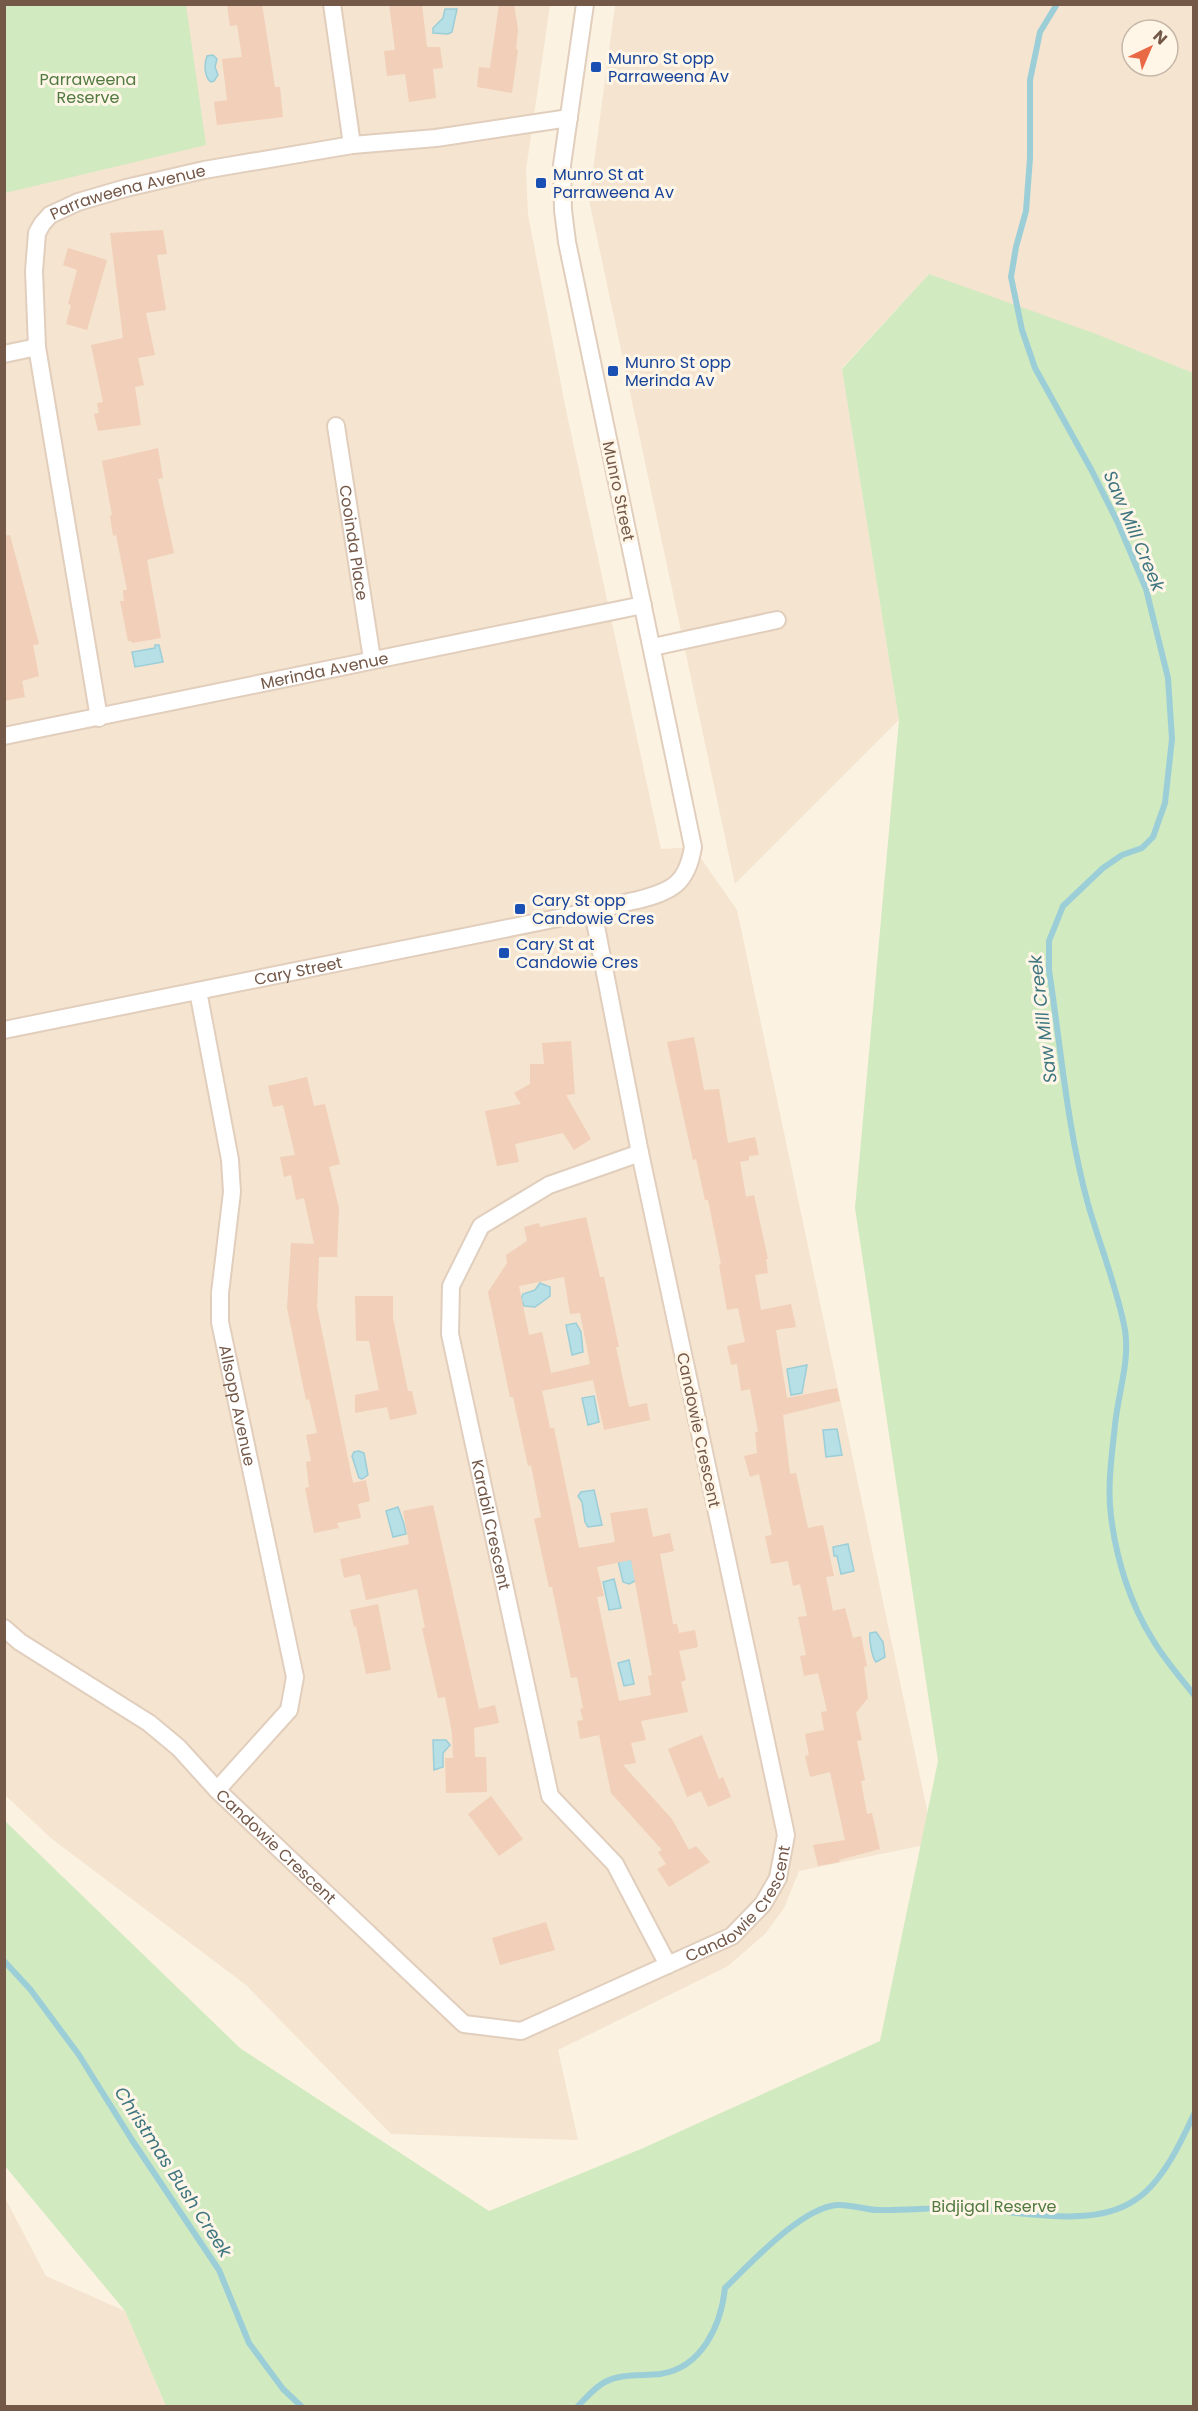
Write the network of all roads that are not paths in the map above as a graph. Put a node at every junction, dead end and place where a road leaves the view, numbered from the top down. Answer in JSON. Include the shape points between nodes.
{"nodes":[{"id":1,"x":332,"y":4,"type":"edge"},
{"id":2,"x":585,"y":4,"type":"edge"},
{"id":3,"x":569,"y":118,"type":"junction"},
{"id":4,"x":352,"y":145,"type":"junction"},
{"id":5,"x":37,"y":347,"type":"junction"},
{"id":6,"x":4,"y":354,"type":"edge"},
{"id":7,"x":336,"y":426,"type":"dead end"},
{"id":8,"x":643,"y":605,"type":"junction"},
{"id":9,"x":777,"y":620,"type":"dead end"},
{"id":10,"x":653,"y":647,"type":"junction"},
{"id":11,"x":372,"y":659,"type":"junction"},
{"id":12,"x":99,"y":718,"type":"junction"},
{"id":13,"x":4,"y":736,"type":"edge"},
{"id":14,"x":592,"y":911,"type":"junction"},
{"id":15,"x":198,"y":991,"type":"junction"},
{"id":16,"x":4,"y":1030,"type":"edge"},
{"id":17,"x":640,"y":1153,"type":"junction"},
{"id":18,"x":4,"y":1628,"type":"edge"},
{"id":19,"x":217,"y":1790,"type":"junction"},
{"id":20,"x":668,"y":1965,"type":"junction"}],
"edges":[{"from":1,"to":4,"type":"street"},
{"from":2,"to":3,"type":"street","name":"Munro Street"},
{"from":3,"to":4,"type":"street","name":"Parraweena Avenue","via":[[436,138]]},
{"from":3,"to":8,"type":"street","name":"Munro Street","via":[[562,165],[567,242]]},
{"from":4,"to":5,"type":"street","name":"Parraweena Avenue","via":[[204,170],[126,188],[63,207],[50,215],[37,233]]},
{"from":5,"to":6,"type":"street"},
{"from":5,"to":12,"type":"street","name":"Parraweena Avenue"},
{"from":7,"to":11,"type":"street","name":"Cooinda Place"},
{"from":8,"to":10,"type":"street","name":"Munro Street"},
{"from":8,"to":11,"type":"street","name":"Merinda Avenue"},
{"from":9,"to":10,"type":"street"},
{"from":10,"to":14,"type":"street","name":"Munro Street","via":[[693,847],[691,859],[683,877],[664,893]]},
{"from":11,"to":12,"type":"street","name":"Merinda Avenue"},
{"from":12,"to":13,"type":"street","name":"Merinda Avenue"},
{"from":14,"to":15,"type":"street","name":"Cary Street"},
{"from":14,"to":17,"type":"street","name":"Candowie Crescent"},
{"from":15,"to":16,"type":"street","name":"Cary Street"},
{"from":15,"to":19,"type":"street","name":"Allsopp Avenue","via":[[230,1160],[232,1192],[220,1322],[295,1677],[289,1710]]},
{"from":17,"to":20,"type":"street","name":"Candowie Crescent","via":[[786,1835],[778,1878],[763,1904],[732,1936]]},
{"from":17,"to":20,"type":"street","name":"Karabil Crescent","via":[[549,1185],[481,1226],[451,1286],[450,1334],[550,1796],[615,1864]]},
{"from":18,"to":19,"type":"street","name":"Candowie Crescent","via":[[149,1723],[179,1748]]},
{"from":19,"to":20,"type":"street","name":"Candowie Crescent","via":[[464,2024],[521,2031]]}]}
